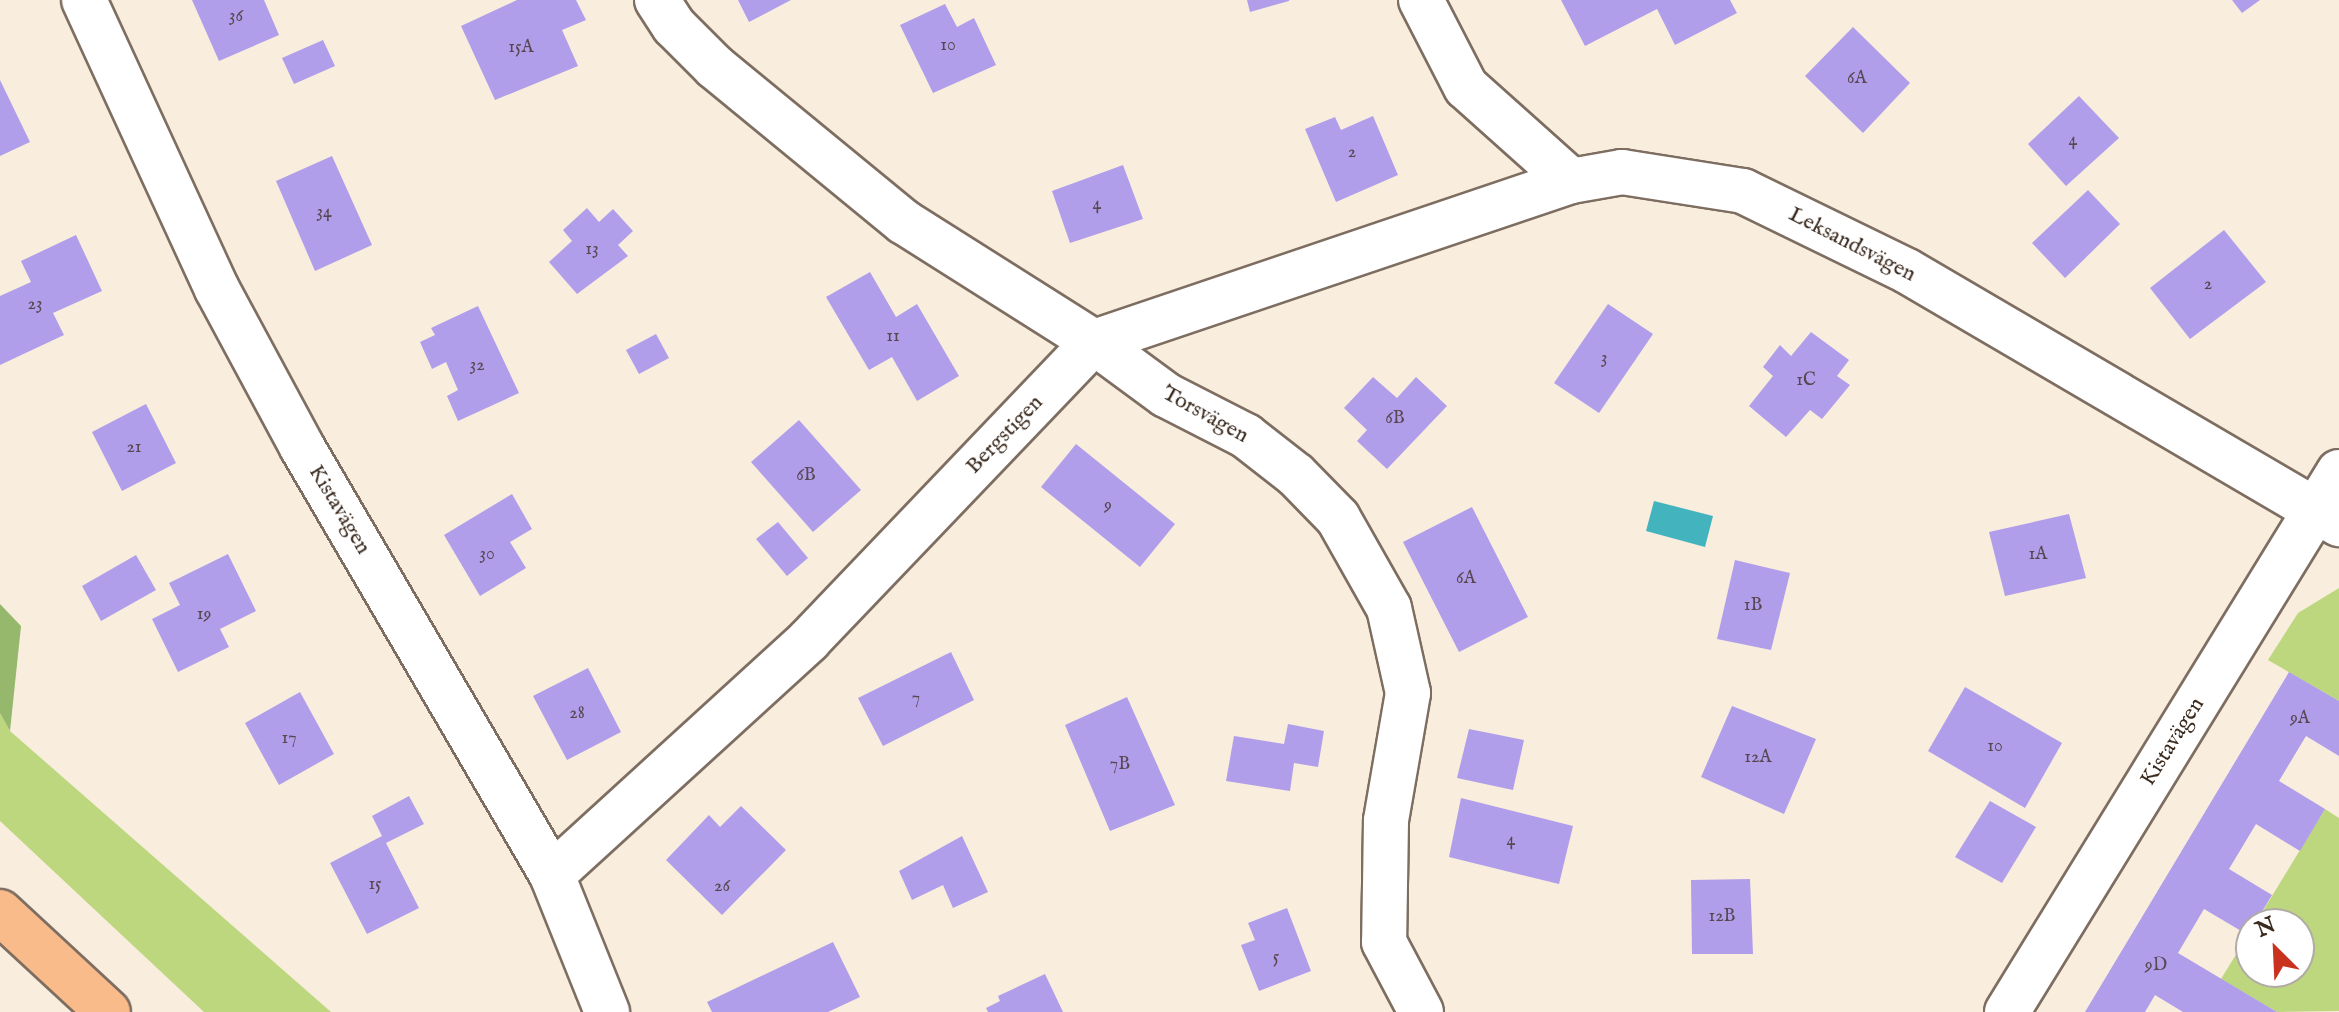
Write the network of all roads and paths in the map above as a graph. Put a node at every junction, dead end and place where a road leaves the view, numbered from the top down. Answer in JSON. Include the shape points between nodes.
{"nodes":[{"id":1,"x":84,"y":0,"type":"edge"},
{"id":2,"x":657,"y":0,"type":"edge"},
{"id":3,"x":1421,"y":0,"type":"edge"},
{"id":4,"x":1571,"y":181,"type":"junction"},
{"id":5,"x":1094,"y":342,"type":"junction"},
{"id":6,"x":2339,"y":472,"type":"edge"},
{"id":7,"x":2328,"y":517,"type":"edge"},
{"id":8,"x":552,"y":875,"type":"junction"},
{"id":9,"x":0,"y":912,"type":"edge"},
{"id":10,"x":108,"y":1012,"type":"edge"},
{"id":11,"x":607,"y":1012,"type":"edge"},
{"id":12,"x":1421,"y":1012,"type":"edge"},
{"id":13,"x":2007,"y":1012,"type":"edge"}],
"edges":[{"from":1,"to":8,"type":"street","name":"Kistavägen","via":[[217,289],[259,368]]},
{"from":2,"to":5,"type":"street","name":"Torsvägen","via":[[674,26],[715,67],[904,222]]},
{"from":3,"to":4,"type":"street","via":[[1466,87]]},
{"from":4,"to":5,"type":"street","name":"Bergstigen"},
{"from":4,"to":7,"type":"street","name":"Leksandsvägen","via":[[1622,172],[1743,191],[1907,271]]},
{"from":5,"to":8,"type":"street","name":"Bergstigen","via":[[809,640]]},
{"from":5,"to":12,"type":"street","name":"Torsvägen","via":[[1166,395],[1246,436],[1296,475],[1338,518],[1389,608],[1408,693],[1386,821],[1384,942]]},
{"from":6,"to":7,"type":"street","name":"Kistavägen"},
{"from":7,"to":13,"type":"street","name":"Kistavägen"},
{"from":8,"to":11,"type":"street","name":"Kistavägen"},
{"from":9,"to":10,"type":"highway"}]}
